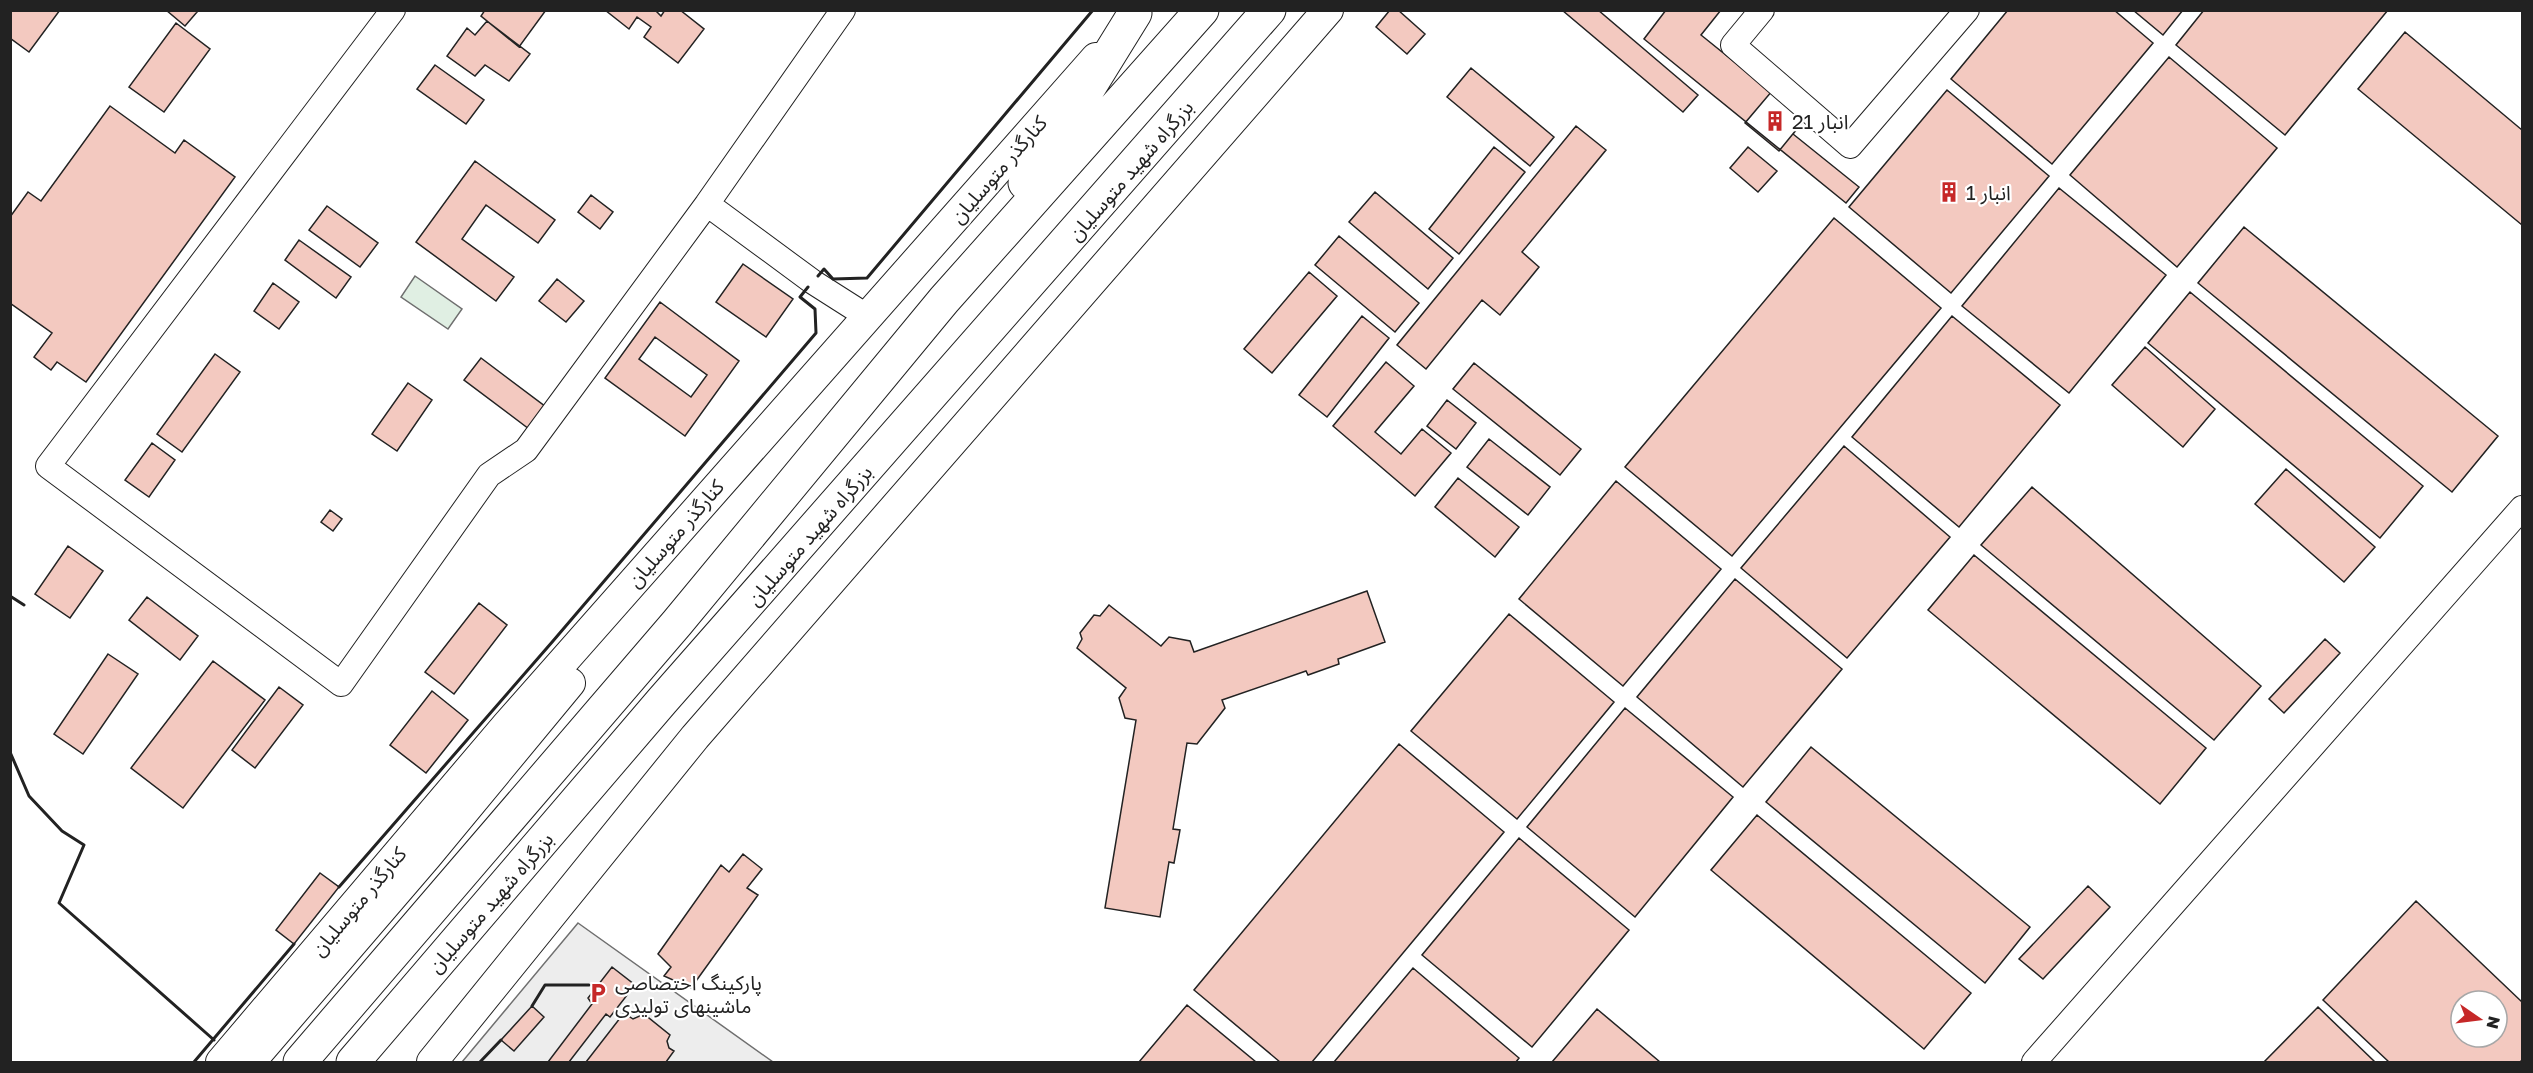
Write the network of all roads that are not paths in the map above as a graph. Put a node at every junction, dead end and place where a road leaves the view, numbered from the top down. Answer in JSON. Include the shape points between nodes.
{"nodes":[{"id":1,"x":393,"y":10,"type":"edge"},
{"id":2,"x":843,"y":10,"type":"edge"},
{"id":3,"x":1202,"y":10,"type":"edge"},
{"id":4,"x":1269,"y":10,"type":"edge"},
{"id":5,"x":1274,"y":10,"type":"edge"},
{"id":6,"x":1328,"y":10,"type":"edge"},
{"id":7,"x":1762,"y":10,"type":"edge"},
{"id":8,"x":1967,"y":10,"type":"edge"},
{"id":9,"x":1136,"y":12,"type":"edge"},
{"id":10,"x":1245,"y":38,"type":"junction"},
{"id":11,"x":707,"y":204,"type":"junction"},
{"id":12,"x":944,"y":300,"type":"junction"},
{"id":13,"x":868,"y":317,"type":"junction"},
{"id":14,"x":733,"y":467,"type":"junction"},
{"id":15,"x":2523,"y":508,"type":"edge"},
{"id":16,"x":678,"y":756,"type":"junction"},
{"id":17,"x":221,"y":1062,"type":"edge"},
{"id":18,"x":250,"y":1062,"type":"edge"},
{"id":19,"x":300,"y":1062,"type":"edge"},
{"id":20,"x":353,"y":1062,"type":"edge"},
{"id":21,"x":408,"y":1062,"type":"edge"},
{"id":22,"x":432,"y":1062,"type":"edge"},
{"id":23,"x":2034,"y":1062,"type":"edge"}],
"edges":[{"from":1,"to":11,"type":"street","via":[[48,466],[341,684],[489,476],[526,450]]},
{"from":2,"to":11,"type":"street"},
{"from":3,"to":12,"type":"highway","name":"بزرگراه شهید متوسلیان"},
{"from":4,"to":10,"type":"highway","name":"بزرگراه شهید متوسلیان"},
{"from":5,"to":10,"type":"highway"},
{"from":6,"to":16,"type":"main road"},
{"from":7,"to":8,"type":"street","via":[[1733,45],[1850,146]]},
{"from":9,"to":12,"type":"highway","via":[[1080,102]]},
{"from":9,"to":13,"type":"main road","name":"کنارگذر متوسلیان"},
{"from":10,"to":20,"type":"highway","name":"بزرگراه شهید متوسلیان","via":[[670,692]]},
{"from":11,"to":13,"type":"street"},
{"from":12,"to":19,"type":"highway","name":"بزرگراه شهید متوسلیان","via":[[677,623]]},
{"from":13,"to":14,"type":"main road","name":"کنارگذر متوسلیان"},
{"from":14,"to":17,"type":"main road","name":"کنارگذر متوسلیان","via":[[507,725]]},
{"from":14,"to":18,"type":"main road","via":[[670,563]]},
{"from":15,"to":23,"type":"street"},
{"from":16,"to":21,"type":"main road","via":[[563,881]]},
{"from":16,"to":22,"type":"main road"}]}
